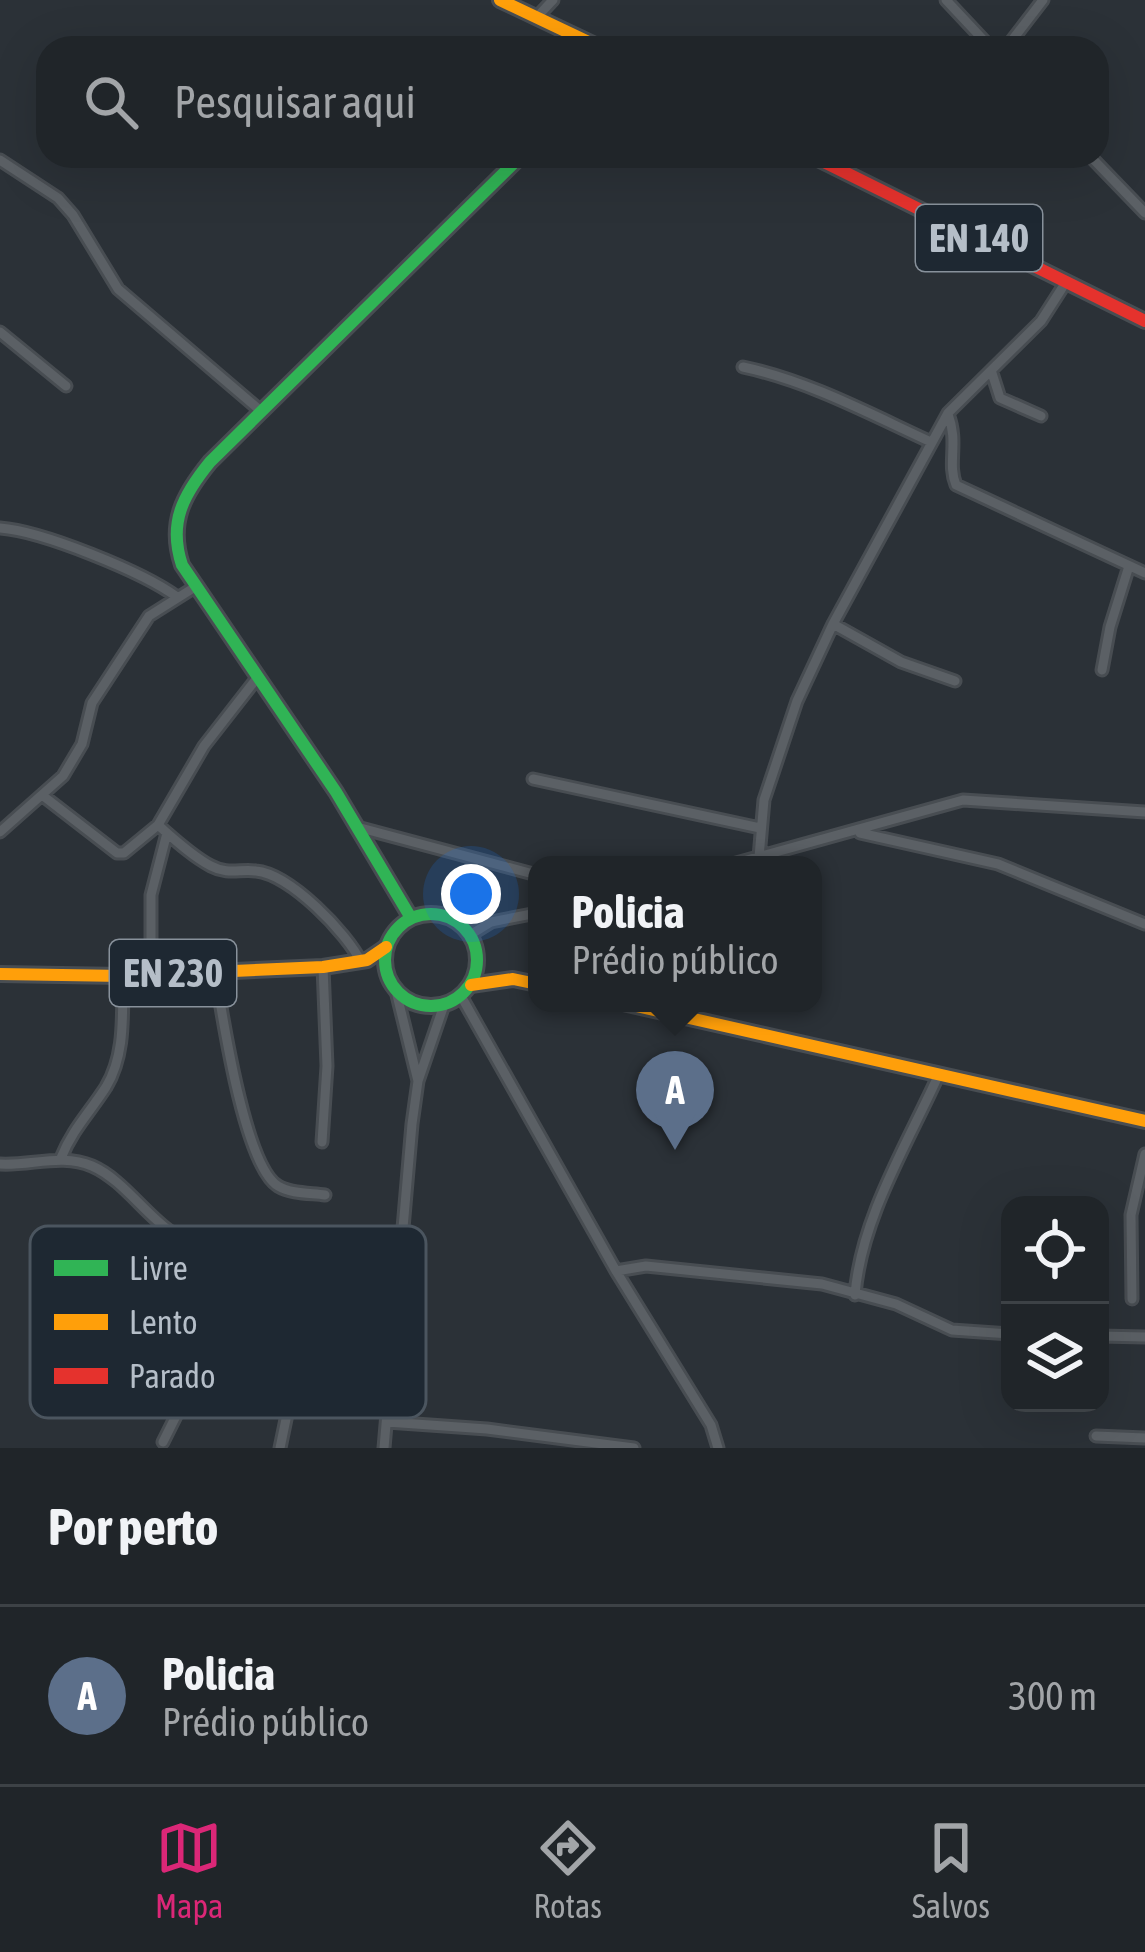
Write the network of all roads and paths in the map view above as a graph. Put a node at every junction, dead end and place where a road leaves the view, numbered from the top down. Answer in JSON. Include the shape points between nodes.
{"nodes":[{"id":1,"x":500,"y":0,"type":"edge"},
{"id":2,"x":553,"y":0,"type":"edge"},
{"id":3,"x":946,"y":0,"type":"edge"},
{"id":4,"x":1043,"y":0,"type":"edge"},
{"id":5,"x":536,"y":18,"type":"junction"},
{"id":6,"x":574,"y":36,"type":"edge"},
{"id":7,"x":980,"y":36,"type":"edge"},
{"id":8,"x":1015,"y":36,"type":"edge"},
{"id":9,"x":0,"y":160,"type":"edge"},
{"id":10,"x":509,"y":168,"type":"edge"},
{"id":11,"x":836,"y":168,"type":"edge"},
{"id":12,"x":1102,"y":168,"type":"edge"},
{"id":13,"x":1145,"y":213,"type":"edge"},
{"id":14,"x":1066,"y":282,"type":"junction"},
{"id":15,"x":1145,"y":321,"type":"edge"},
{"id":16,"x":0,"y":332,"type":"edge"},
{"id":17,"x":742,"y":367,"type":"dead end"},
{"id":18,"x":992,"y":373,"type":"junction"},
{"id":19,"x":66,"y":386,"type":"dead end"},
{"id":20,"x":262,"y":412,"type":"junction"},
{"id":21,"x":948,"y":413,"type":"junction"},
{"id":22,"x":1041,"y":416,"type":"dead end"},
{"id":23,"x":931,"y":442,"type":"junction"},
{"id":24,"x":0,"y":528,"type":"edge"},
{"id":25,"x":1129,"y":566,"type":"junction"},
{"id":26,"x":1145,"y":573,"type":"edge"},
{"id":27,"x":195,"y":587,"type":"junction"},
{"id":28,"x":177,"y":598,"type":"junction"},
{"id":29,"x":833,"y":624,"type":"junction"},
{"id":30,"x":1102,"y":670,"type":"dead end"},
{"id":31,"x":257,"y":678,"type":"junction"},
{"id":32,"x":955,"y":681,"type":"dead end"},
{"id":33,"x":532,"y":779,"type":"dead end"},
{"id":34,"x":43,"y":795,"type":"junction"},
{"id":35,"x":1145,"y":812,"type":"edge"},
{"id":36,"x":356,"y":827,"type":"junction"},
{"id":37,"x":760,"y":827,"type":"junction"},
{"id":38,"x":163,"y":829,"type":"junction"},
{"id":39,"x":0,"y":832,"type":"edge"},
{"id":40,"x":854,"y":832,"type":"junction"},
{"id":41,"x":759,"y":856,"type":"edge"},
{"id":42,"x":763,"y":856,"type":"edge"},
{"id":43,"x":528,"y":873,"type":"edge"},
{"id":44,"x":528,"y":915,"type":"edge"},
{"id":45,"x":411,"y":918,"type":"junction"},
{"id":46,"x":1145,"y":924,"type":"edge"},
{"id":47,"x":470,"y":934,"type":"junction"},
{"id":48,"x":386,"y":947,"type":"junction"},
{"id":49,"x":477,"y":953,"type":"junction"},
{"id":50,"x":354,"y":963,"type":"junction"},
{"id":51,"x":322,"y":967,"type":"junction"},
{"id":52,"x":215,"y":971,"type":"junction"},
{"id":53,"x":0,"y":974,"type":"edge"},
{"id":54,"x":139,"y":975,"type":"junction"},
{"id":55,"x":122,"y":976,"type":"junction"},
{"id":56,"x":512,"y":979,"type":"junction"},
{"id":57,"x":528,"y":982,"type":"edge"},
{"id":58,"x":394,"y":988,"type":"junction"},
{"id":59,"x":466,"y":990,"type":"junction"},
{"id":60,"x":444,"y":1005,"type":"junction"},
{"id":61,"x":663,"y":1012,"type":"edge"},
{"id":62,"x":939,"y":1074,"type":"junction"},
{"id":63,"x":418,"y":1081,"type":"junction"},
{"id":64,"x":1145,"y":1121,"type":"edge"},
{"id":65,"x":322,"y":1142,"type":"dead end"},
{"id":66,"x":1145,"y":1154,"type":"edge"},
{"id":67,"x":61,"y":1159,"type":"junction"},
{"id":68,"x":0,"y":1164,"type":"edge"},
{"id":69,"x":325,"y":1195,"type":"dead end"},
{"id":70,"x":163,"y":1226,"type":"edge"},
{"id":71,"x":404,"y":1226,"type":"edge"},
{"id":72,"x":616,"y":1271,"type":"junction"},
{"id":73,"x":855,"y":1295,"type":"junction"},
{"id":74,"x":1132,"y":1299,"type":"dead end"},
{"id":75,"x":1001,"y":1333,"type":"edge"},
{"id":76,"x":1109,"y":1336,"type":"edge"},
{"id":77,"x":1145,"y":1337,"type":"edge"},
{"id":78,"x":175,"y":1418,"type":"edge"},
{"id":79,"x":286,"y":1418,"type":"edge"},
{"id":80,"x":387,"y":1418,"type":"edge"},
{"id":81,"x":387,"y":1422,"type":"junction"},
{"id":82,"x":1096,"y":1436,"type":"dead end"},
{"id":83,"x":1145,"y":1438,"type":"edge"},
{"id":84,"x":163,"y":1442,"type":"dead end"},
{"id":85,"x":1131,"y":1443,"type":"edge"},
{"id":86,"x":280,"y":1448,"type":"edge"},
{"id":87,"x":384,"y":1448,"type":"edge"},
{"id":88,"x":634,"y":1448,"type":"edge"},
{"id":89,"x":718,"y":1448,"type":"edge"}],
"edges":[{"from":1,"to":5,"type":"main road"},
{"from":2,"to":5,"type":"street"},
{"from":3,"to":7,"type":"street"},
{"from":4,"to":8,"type":"street"},
{"from":5,"to":6,"type":"main road"},
{"from":9,"to":20,"type":"street","via":[[58,198],[118,289]]},
{"from":10,"to":20,"type":"main road"},
{"from":11,"to":14,"type":"main road","number":"EN 140"},
{"from":12,"to":13,"type":"street"},
{"from":14,"to":15,"type":"main road","number":"EN 140"},
{"from":14,"to":18,"type":"street"},
{"from":16,"to":19,"type":"street"},
{"from":17,"to":23,"type":"street"},
{"from":18,"to":21,"type":"street"},
{"from":18,"to":22,"type":"street","via":[[1000,398]]},
{"from":20,"to":27,"type":"main road","via":[[179,502],[176,550]]},
{"from":21,"to":23,"type":"street"},
{"from":21,"to":25,"type":"street","via":[[957,437],[956,485]]},
{"from":23,"to":29,"type":"street"},
{"from":24,"to":28,"type":"street","via":[[145,576]]},
{"from":25,"to":26,"type":"street"},
{"from":25,"to":30,"type":"street"},
{"from":27,"to":28,"type":"street"},
{"from":27,"to":31,"type":"main road"},
{"from":28,"to":34,"type":"street","via":[[133,638],[92,703],[76,756]]},
{"from":29,"to":32,"type":"street"},
{"from":29,"to":37,"type":"street","via":[[797,701]]},
{"from":31,"to":36,"type":"main road"},
{"from":31,"to":38,"type":"street","via":[[204,746]]},
{"from":33,"to":37,"type":"street"},
{"from":34,"to":38,"type":"street","via":[[117,853]]},
{"from":34,"to":39,"type":"street"},
{"from":35,"to":40,"type":"street","via":[[973,799]]},
{"from":36,"to":43,"type":"street"},
{"from":36,"to":45,"type":"main road"},
{"from":37,"to":41,"type":"street"},
{"from":38,"to":50,"type":"street","via":[[210,866],[284,882],[335,927]]},
{"from":38,"to":54,"type":"street","via":[[151,942]]},
{"from":40,"to":42,"type":"street"},
{"from":40,"to":46,"type":"street","via":[[998,864]]},
{"from":44,"to":47,"type":"street"},
{"from":45,"to":47,"type":"main road","via":[[444,916]]},
{"from":45,"to":48,"type":"main road"},
{"from":47,"to":49,"type":"main road"},
{"from":48,"to":50,"type":"main road","number":"EN 230"},
{"from":48,"to":58,"type":"main road"},
{"from":49,"to":56,"type":"main road"},
{"from":49,"to":59,"type":"main road"},
{"from":50,"to":51,"type":"main road","number":"EN 230"},
{"from":50,"to":58,"type":"main road","number":"EN 230"},
{"from":51,"to":52,"type":"main road","number":"EN 230"},
{"from":51,"to":65,"type":"street"},
{"from":52,"to":54,"type":"main road","number":"EN 230"},
{"from":52,"to":69,"type":"street","via":[[229,1059],[264,1168],[283,1188]]},
{"from":53,"to":55,"type":"main road","number":"EN 230"},
{"from":54,"to":55,"type":"main road","number":"EN 230"},
{"from":55,"to":67,"type":"street","via":[[115,1068]]},
{"from":56,"to":57,"type":"main road"},
{"from":56,"to":59,"type":"main road"},
{"from":58,"to":60,"type":"main road","via":[[425,1006]]},
{"from":58,"to":63,"type":"street"},
{"from":59,"to":60,"type":"main road"},
{"from":59,"to":72,"type":"street"},
{"from":60,"to":63,"type":"street"},
{"from":61,"to":62,"type":"main road"},
{"from":62,"to":64,"type":"main road"},
{"from":62,"to":73,"type":"street","via":[[868,1233]]},
{"from":63,"to":71,"type":"street"},
{"from":66,"to":74,"type":"street","via":[[1130,1228]]},
{"from":67,"to":68,"type":"street"},
{"from":67,"to":70,"type":"street","via":[[106,1175]]},
{"from":72,"to":73,"type":"street","via":[[687,1270],[822,1284]]},
{"from":72,"to":89,"type":"street"},
{"from":73,"to":75,"type":"street","via":[[952,1330]]},
{"from":76,"to":77,"type":"street"},
{"from":78,"to":84,"type":"street"},
{"from":79,"to":86,"type":"street"},
{"from":80,"to":81,"type":"street"},
{"from":81,"to":87,"type":"street"},
{"from":81,"to":88,"type":"street"},
{"from":82,"to":85,"type":"street"},
{"from":83,"to":85,"type":"street"}]}
